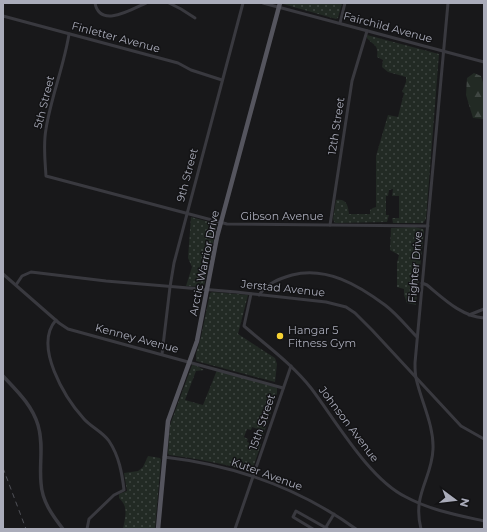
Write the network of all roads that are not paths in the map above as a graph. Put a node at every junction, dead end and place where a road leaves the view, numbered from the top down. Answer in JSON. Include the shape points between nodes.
{"nodes":[{"id":1,"x":95,"y":3,"type":"edge"},
{"id":2,"x":146,"y":3,"type":"edge"},
{"id":3,"x":169,"y":3,"type":"edge"},
{"id":4,"x":243,"y":3,"type":"edge"},
{"id":5,"x":263,"y":3,"type":"edge"},
{"id":6,"x":345,"y":3,"type":"edge"},
{"id":7,"x":448,"y":3,"type":"edge"},
{"id":8,"x":280,"y":5,"type":"edge"},
{"id":9,"x":3,"y":16,"type":"edge"},
{"id":10,"x":195,"y":18,"type":"dead end"},
{"id":11,"x":340,"y":23,"type":"junction"},
{"id":12,"x":367,"y":31,"type":"junction"},
{"id":13,"x":69,"y":34,"type":"junction"},
{"id":14,"x":444,"y":52,"type":"junction"},
{"id":15,"x":484,"y":62,"type":"edge"},
{"id":16,"x":222,"y":80,"type":"junction"},
{"id":17,"x":46,"y":176,"type":"joint"},
{"id":18,"x":186,"y":213,"type":"junction"},
{"id":19,"x":222,"y":222,"type":"junction"},
{"id":20,"x":330,"y":225,"type":"junction"},
{"id":21,"x":428,"y":226,"type":"junction"},
{"id":22,"x":3,"y":274,"type":"edge"},
{"id":23,"x":422,"y":283,"type":"junction"},
{"id":24,"x":16,"y":285,"type":"junction"},
{"id":25,"x":170,"y":287,"type":"junction"},
{"id":26,"x":206,"y":291,"type":"junction"},
{"id":27,"x":251,"y":294,"type":"junction"},
{"id":28,"x":259,"y":295,"type":"junction"},
{"id":29,"x":484,"y":309,"type":"edge"},
{"id":30,"x":468,"y":315,"type":"junction"},
{"id":31,"x":484,"y":318,"type":"edge"},
{"id":32,"x":56,"y":320,"type":"junction"},
{"id":33,"x":417,"y":337,"type":"junction"},
{"id":34,"x":162,"y":354,"type":"junction"},
{"id":35,"x":190,"y":362,"type":"junction"},
{"id":36,"x":291,"y":366,"type":"junction"},
{"id":37,"x":3,"y":376,"type":"edge"},
{"id":38,"x":416,"y":377,"type":"junction"},
{"id":39,"x":283,"y":388,"type":"junction"},
{"id":40,"x":484,"y":439,"type":"edge"},
{"id":41,"x":164,"y":457,"type":"junction"},
{"id":42,"x":253,"y":476,"type":"junction"},
{"id":43,"x":419,"y":503,"type":"junction"},
{"id":44,"x":334,"y":514,"type":"junction"},
{"id":45,"x":484,"y":521,"type":"edge"},
{"id":46,"x":327,"y":528,"type":"edge"},
{"id":47,"x":63,"y":529,"type":"edge"},
{"id":48,"x":87,"y":529,"type":"edge"},
{"id":49,"x":158,"y":529,"type":"edge"},
{"id":50,"x":235,"y":529,"type":"edge"},
{"id":51,"x":313,"y":529,"type":"edge"},
{"id":52,"x":356,"y":529,"type":"edge"},
{"id":53,"x":421,"y":529,"type":"edge"}],
"edges":[{"from":1,"to":2,"type":"street","via":[[98,12],[114,17]]},
{"from":3,"to":10,"type":"street"},
{"from":4,"to":16,"type":"street","name":"9th Street"},
{"from":5,"to":8,"type":"street","name":"Fairchild Avenue"},
{"from":6,"to":11,"type":"street"},
{"from":7,"to":14,"type":"street","name":"Fighter Drive"},
{"from":8,"to":11,"type":"street","name":"Fairchild Avenue"},
{"from":8,"to":19,"type":"main road","name":"Arctic Warrior Drive"},
{"from":9,"to":13,"type":"street","name":"Finletter Avenue"},
{"from":11,"to":12,"type":"street","name":"Fairchild Avenue"},
{"from":12,"to":14,"type":"street","name":"Fairchild Avenue"},
{"from":12,"to":20,"type":"street","name":"12th Street","via":[[352,81]]},
{"from":13,"to":16,"type":"street","name":"Finletter Avenue","via":[[178,63]]},
{"from":13,"to":17,"type":"street","name":"5th Street","via":[[46,129]]},
{"from":14,"to":15,"type":"street","name":"Fairchild Avenue"},
{"from":14,"to":21,"type":"street","name":"Fighter Drive"},
{"from":16,"to":18,"type":"street","name":"9th Street"},
{"from":17,"to":18,"type":"street","name":"Gibson Avenue"},
{"from":18,"to":19,"type":"street","name":"Gibson Avenue"},
{"from":18,"to":25,"type":"street","name":"9th Street"},
{"from":19,"to":20,"type":"street","name":"Gibson Avenue"},
{"from":19,"to":26,"type":"main road","name":"Arctic Warrior Drive"},
{"from":20,"to":21,"type":"street","name":"Gibson Avenue"},
{"from":21,"to":23,"type":"street","name":"Fighter Drive"},
{"from":22,"to":24,"type":"street","name":"Kenney Avenue"},
{"from":23,"to":30,"type":"street"},
{"from":23,"to":33,"type":"street","name":"Fighter Drive"},
{"from":24,"to":25,"type":"street","name":"Jerstad Avenue","via":[[22,276],[31,272]]},
{"from":24,"to":32,"type":"street","name":"Kenney Avenue"},
{"from":25,"to":26,"type":"street","name":"Jerstad Avenue"},
{"from":25,"to":34,"type":"street","name":"9th Street"},
{"from":26,"to":27,"type":"street","name":"Jerstad Avenue"},
{"from":26,"to":35,"type":"main road","name":"Arctic Warrior Drive","via":[[197,341]]},
{"from":27,"to":28,"type":"street","name":"Jerstad Avenue"},
{"from":27,"to":36,"type":"street","name":"Johnson Avenue","via":[[244,326]]},
{"from":28,"to":33,"type":"street","via":[[277,279],[304,272],[330,275],[355,285],[386,306]]},
{"from":28,"to":38,"type":"street","name":"Jerstad Avenue","via":[[326,302],[346,307],[355,313]]},
{"from":29,"to":30,"type":"street"},
{"from":30,"to":31,"type":"street"},
{"from":32,"to":34,"type":"street","name":"Kenney Avenue","via":[[68,329]]},
{"from":32,"to":48,"type":"street","via":[[49,330],[48,341],[54,370],[83,418],[109,441],[120,464],[124,490],[114,495],[90,519]]},
{"from":33,"to":38,"type":"street","name":"Fighter Drive"},
{"from":34,"to":35,"type":"street","name":"Kenney Avenue"},
{"from":35,"to":39,"type":"street","name":"Kenney Avenue"},
{"from":35,"to":41,"type":"main road","name":"Arctic Warrior Drive","via":[[168,421]]},
{"from":36,"to":39,"type":"street","name":"15th Street"},
{"from":36,"to":43,"type":"street","name":"Johnson Avenue","via":[[384,482],[404,497]]},
{"from":37,"to":47,"type":"street","via":[[27,403],[37,423],[42,446],[42,490],[48,509]]},
{"from":38,"to":40,"type":"street","name":"Jerstad Avenue","via":[[461,426]]},
{"from":38,"to":43,"type":"street","name":"Fighter Drive","via":[[433,442],[432,459]]},
{"from":39,"to":42,"type":"street","name":"15th Street"},
{"from":41,"to":42,"type":"street","name":"Kuter Avenue","via":[[203,462]]},
{"from":41,"to":49,"type":"main road","name":"Arctic Warrior Drive"},
{"from":42,"to":44,"type":"street","name":"Kuter Avenue","via":[[290,490]]},
{"from":42,"to":50,"type":"street","name":"15th Street"},
{"from":43,"to":45,"type":"street","name":"Johnson Avenue"},
{"from":43,"to":53,"type":"street","name":"Fighter Drive"},
{"from":44,"to":46,"type":"street"},
{"from":44,"to":52,"type":"street","name":"Kuter Avenue"},
{"from":46,"to":51,"type":"street","via":[[296,511],[293,517]]}]}
